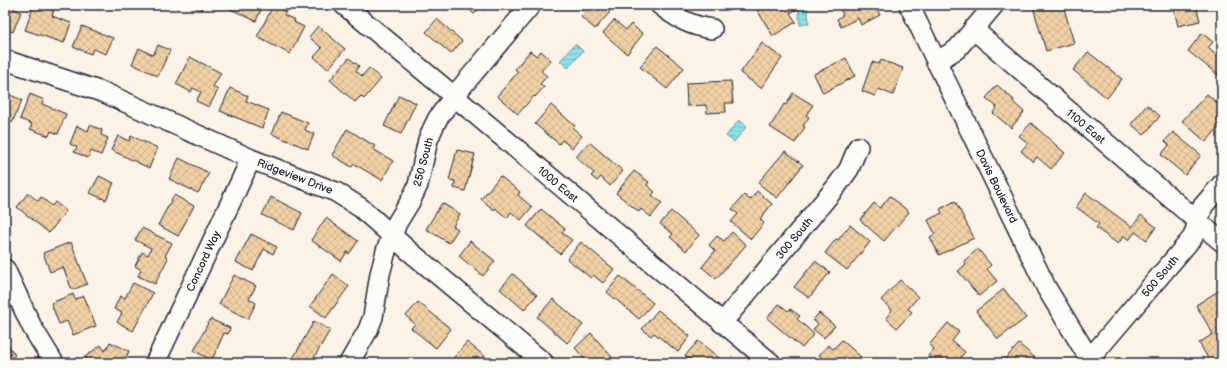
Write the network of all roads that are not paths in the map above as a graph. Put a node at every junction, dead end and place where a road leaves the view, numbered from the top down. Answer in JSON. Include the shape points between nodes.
{"nodes":[{"id":1,"x":344,"y":5,"type":"edge"},
{"id":2,"x":531,"y":5,"type":"edge"},
{"id":3,"x":660,"y":5,"type":"edge"},
{"id":4,"x":909,"y":5,"type":"edge"},
{"id":5,"x":994,"y":5,"type":"edge"},
{"id":6,"x":712,"y":29,"type":"dead end"},
{"id":7,"x":974,"y":29,"type":"junction"},
{"id":8,"x":5,"y":60,"type":"edge"},
{"id":9,"x":936,"y":62,"type":"junction"},
{"id":10,"x":454,"y":96,"type":"junction"},
{"id":11,"x":858,"y":148,"type":"dead end"},
{"id":12,"x":251,"y":159,"type":"junction"},
{"id":13,"x":1222,"y":184,"type":"edge"},
{"id":14,"x":1198,"y":222,"type":"junction"},
{"id":15,"x":392,"y":236,"type":"junction"},
{"id":16,"x":1222,"y":242,"type":"edge"},
{"id":17,"x":5,"y":269,"type":"edge"},
{"id":18,"x":722,"y":322,"type":"junction"},
{"id":19,"x":1089,"y":362,"type":"edge"},
{"id":20,"x":54,"y":363,"type":"edge"},
{"id":21,"x":155,"y":363,"type":"edge"},
{"id":22,"x":349,"y":363,"type":"edge"},
{"id":23,"x":544,"y":363,"type":"edge"},
{"id":24,"x":771,"y":363,"type":"edge"}],
"edges":[{"from":1,"to":10,"type":"street","name":"1000 East"},
{"from":2,"to":10,"type":"street","name":"250 South"},
{"from":3,"to":6,"type":"street","via":[[685,22]]},
{"from":4,"to":9,"type":"street","name":"Davis Boulevard"},
{"from":5,"to":7,"type":"street"},
{"from":7,"to":9,"type":"street","via":[[954,51]]},
{"from":7,"to":14,"type":"street","name":"1100 East"},
{"from":8,"to":12,"type":"street","name":"Ridgeview Drive","via":[[105,93]]},
{"from":9,"to":19,"type":"street","name":"Davis Boulevard","via":[[1047,289]]},
{"from":10,"to":15,"type":"street","name":"250 South","via":[[433,128],[418,185]]},
{"from":10,"to":18,"type":"street","name":"1000 East"},
{"from":11,"to":18,"type":"street","name":"300 South","via":[[849,169],[836,187]]},
{"from":12,"to":15,"type":"street","name":"Ridgeview Drive","via":[[336,192],[360,208]]},
{"from":12,"to":21,"type":"street","name":"Concord Way"},
{"from":13,"to":14,"type":"street","name":"500 South","via":[[1203,206]]},
{"from":14,"to":16,"type":"street","name":"1100 East"},
{"from":14,"to":19,"type":"street","name":"500 South","via":[[1193,237]]},
{"from":15,"to":22,"type":"street","name":"250 South","via":[[383,262],[373,317]]},
{"from":15,"to":23,"type":"street","name":"Ridgeview Drive"},
{"from":17,"to":20,"type":"street","via":[[32,327]]},
{"from":18,"to":24,"type":"street","name":"1000 East"}]}
